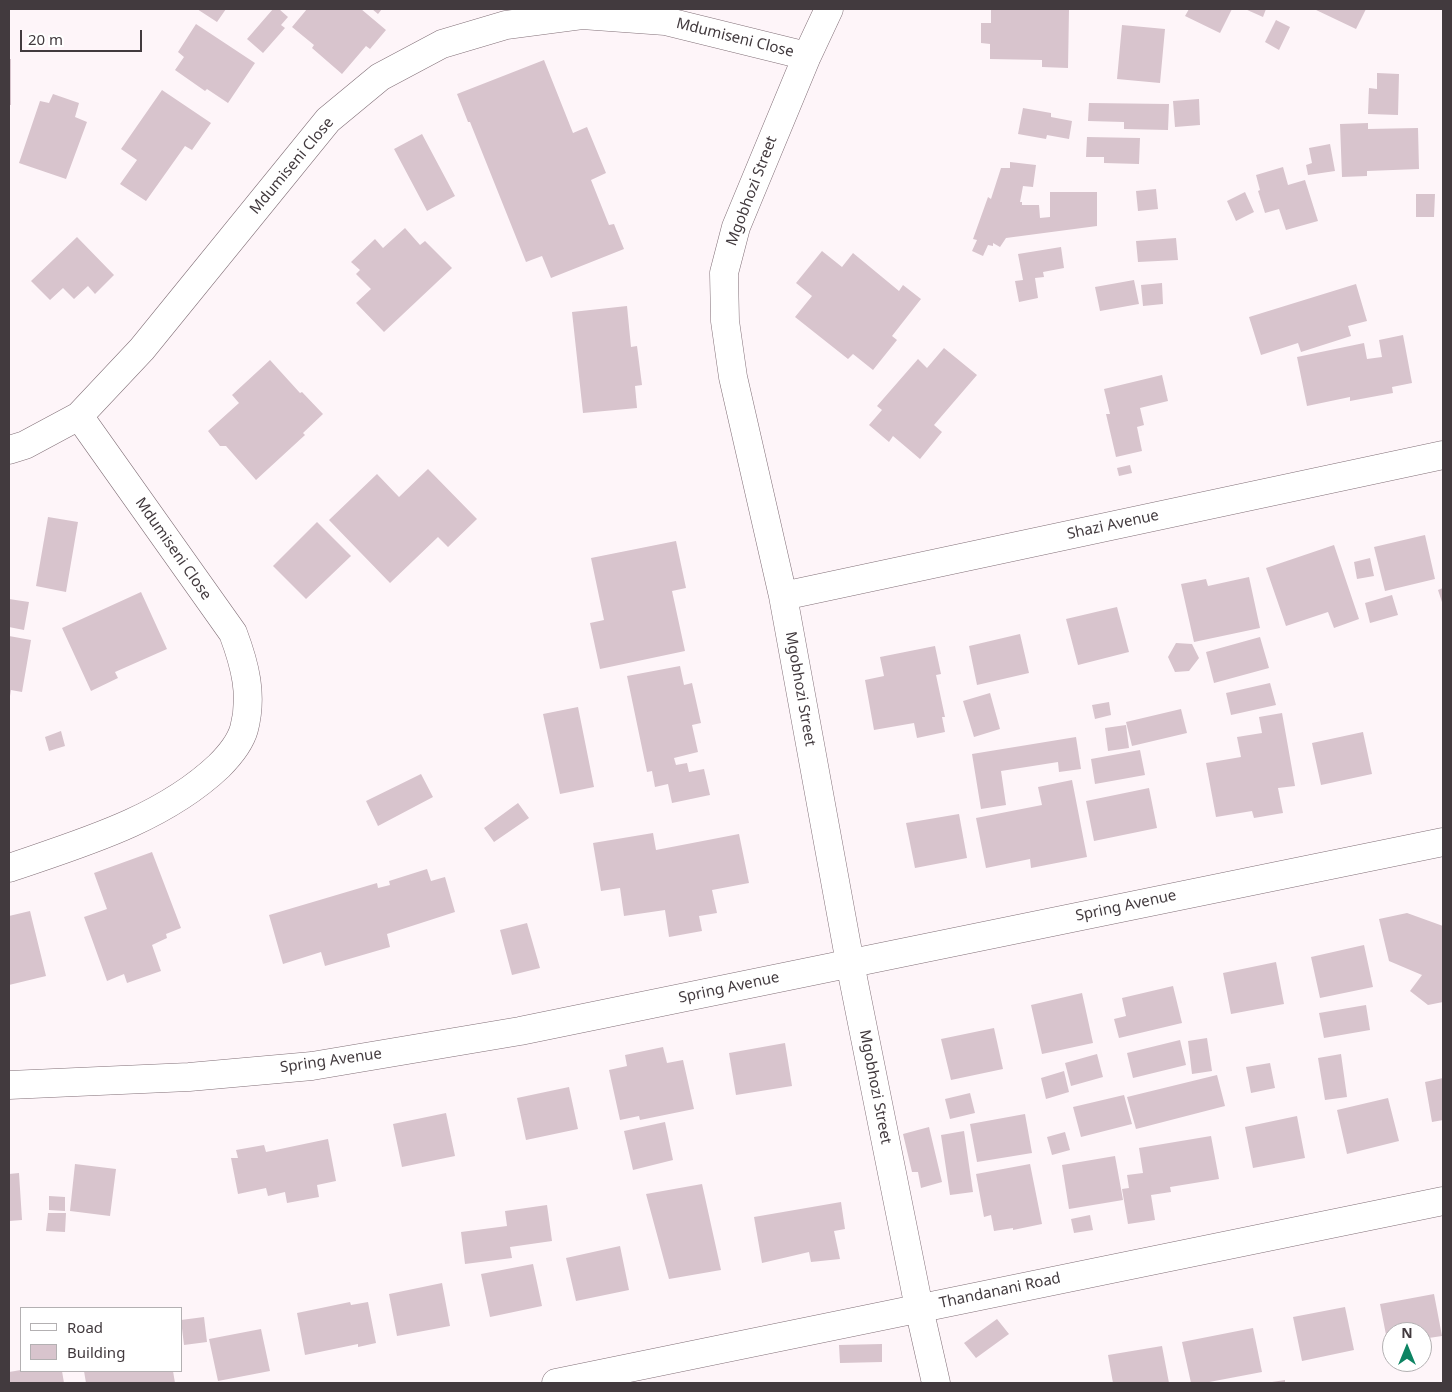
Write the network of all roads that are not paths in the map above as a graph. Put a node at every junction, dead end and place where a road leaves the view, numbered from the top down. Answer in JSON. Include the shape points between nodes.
{"nodes":[{"id":1,"x":829,"y":9,"type":"edge"},
{"id":2,"x":807,"y":56,"type":"junction"},
{"id":3,"x":79,"y":416,"type":"junction"},
{"id":4,"x":9,"y":450,"type":"edge"},
{"id":5,"x":1443,"y":455,"type":"edge"},
{"id":6,"x":783,"y":596,"type":"junction"},
{"id":7,"x":1443,"y":842,"type":"edge"},
{"id":8,"x":9,"y":868,"type":"edge"},
{"id":9,"x":850,"y":963,"type":"junction"},
{"id":10,"x":9,"y":1085,"type":"edge"},
{"id":11,"x":1443,"y":1201,"type":"edge"},
{"id":12,"x":919,"y":1308,"type":"junction"},
{"id":13,"x":556,"y":1383,"type":"edge"},
{"id":14,"x":936,"y":1383,"type":"edge"}],
"edges":[{"from":1,"to":2,"type":"street","name":"Mgobhozi Street"},
{"from":2,"to":3,"type":"street","name":"Mdumiseni Close","via":[[665,21],[582,14],[506,25],[442,44],[380,77],[328,120],[142,348]]},
{"from":2,"to":6,"type":"street","name":"Mgobhozi Street","via":[[736,227],[724,273],[725,321],[733,377]]},
{"from":3,"to":4,"type":"street","name":"Mdumiseni Close"},
{"from":3,"to":8,"type":"street","name":"Mdumiseni Close","via":[[233,633],[244,662],[249,700],[244,731],[231,754],[203,781],[143,818]]},
{"from":5,"to":6,"type":"street","name":"Shazi Avenue"},
{"from":6,"to":9,"type":"street","name":"Mgobhozi Street"},
{"from":7,"to":9,"type":"street","name":"Spring Avenue"},
{"from":9,"to":10,"type":"street","name":"Spring Avenue","via":[[520,1032],[312,1066],[189,1077]]},
{"from":9,"to":12,"type":"street","name":"Mgobhozi Street"},
{"from":11,"to":12,"type":"street","name":"Thandanani Road"},
{"from":12,"to":13,"type":"street","name":"Thandanani Road"},
{"from":12,"to":14,"type":"street","name":"Mgobhozi Street"}]}
